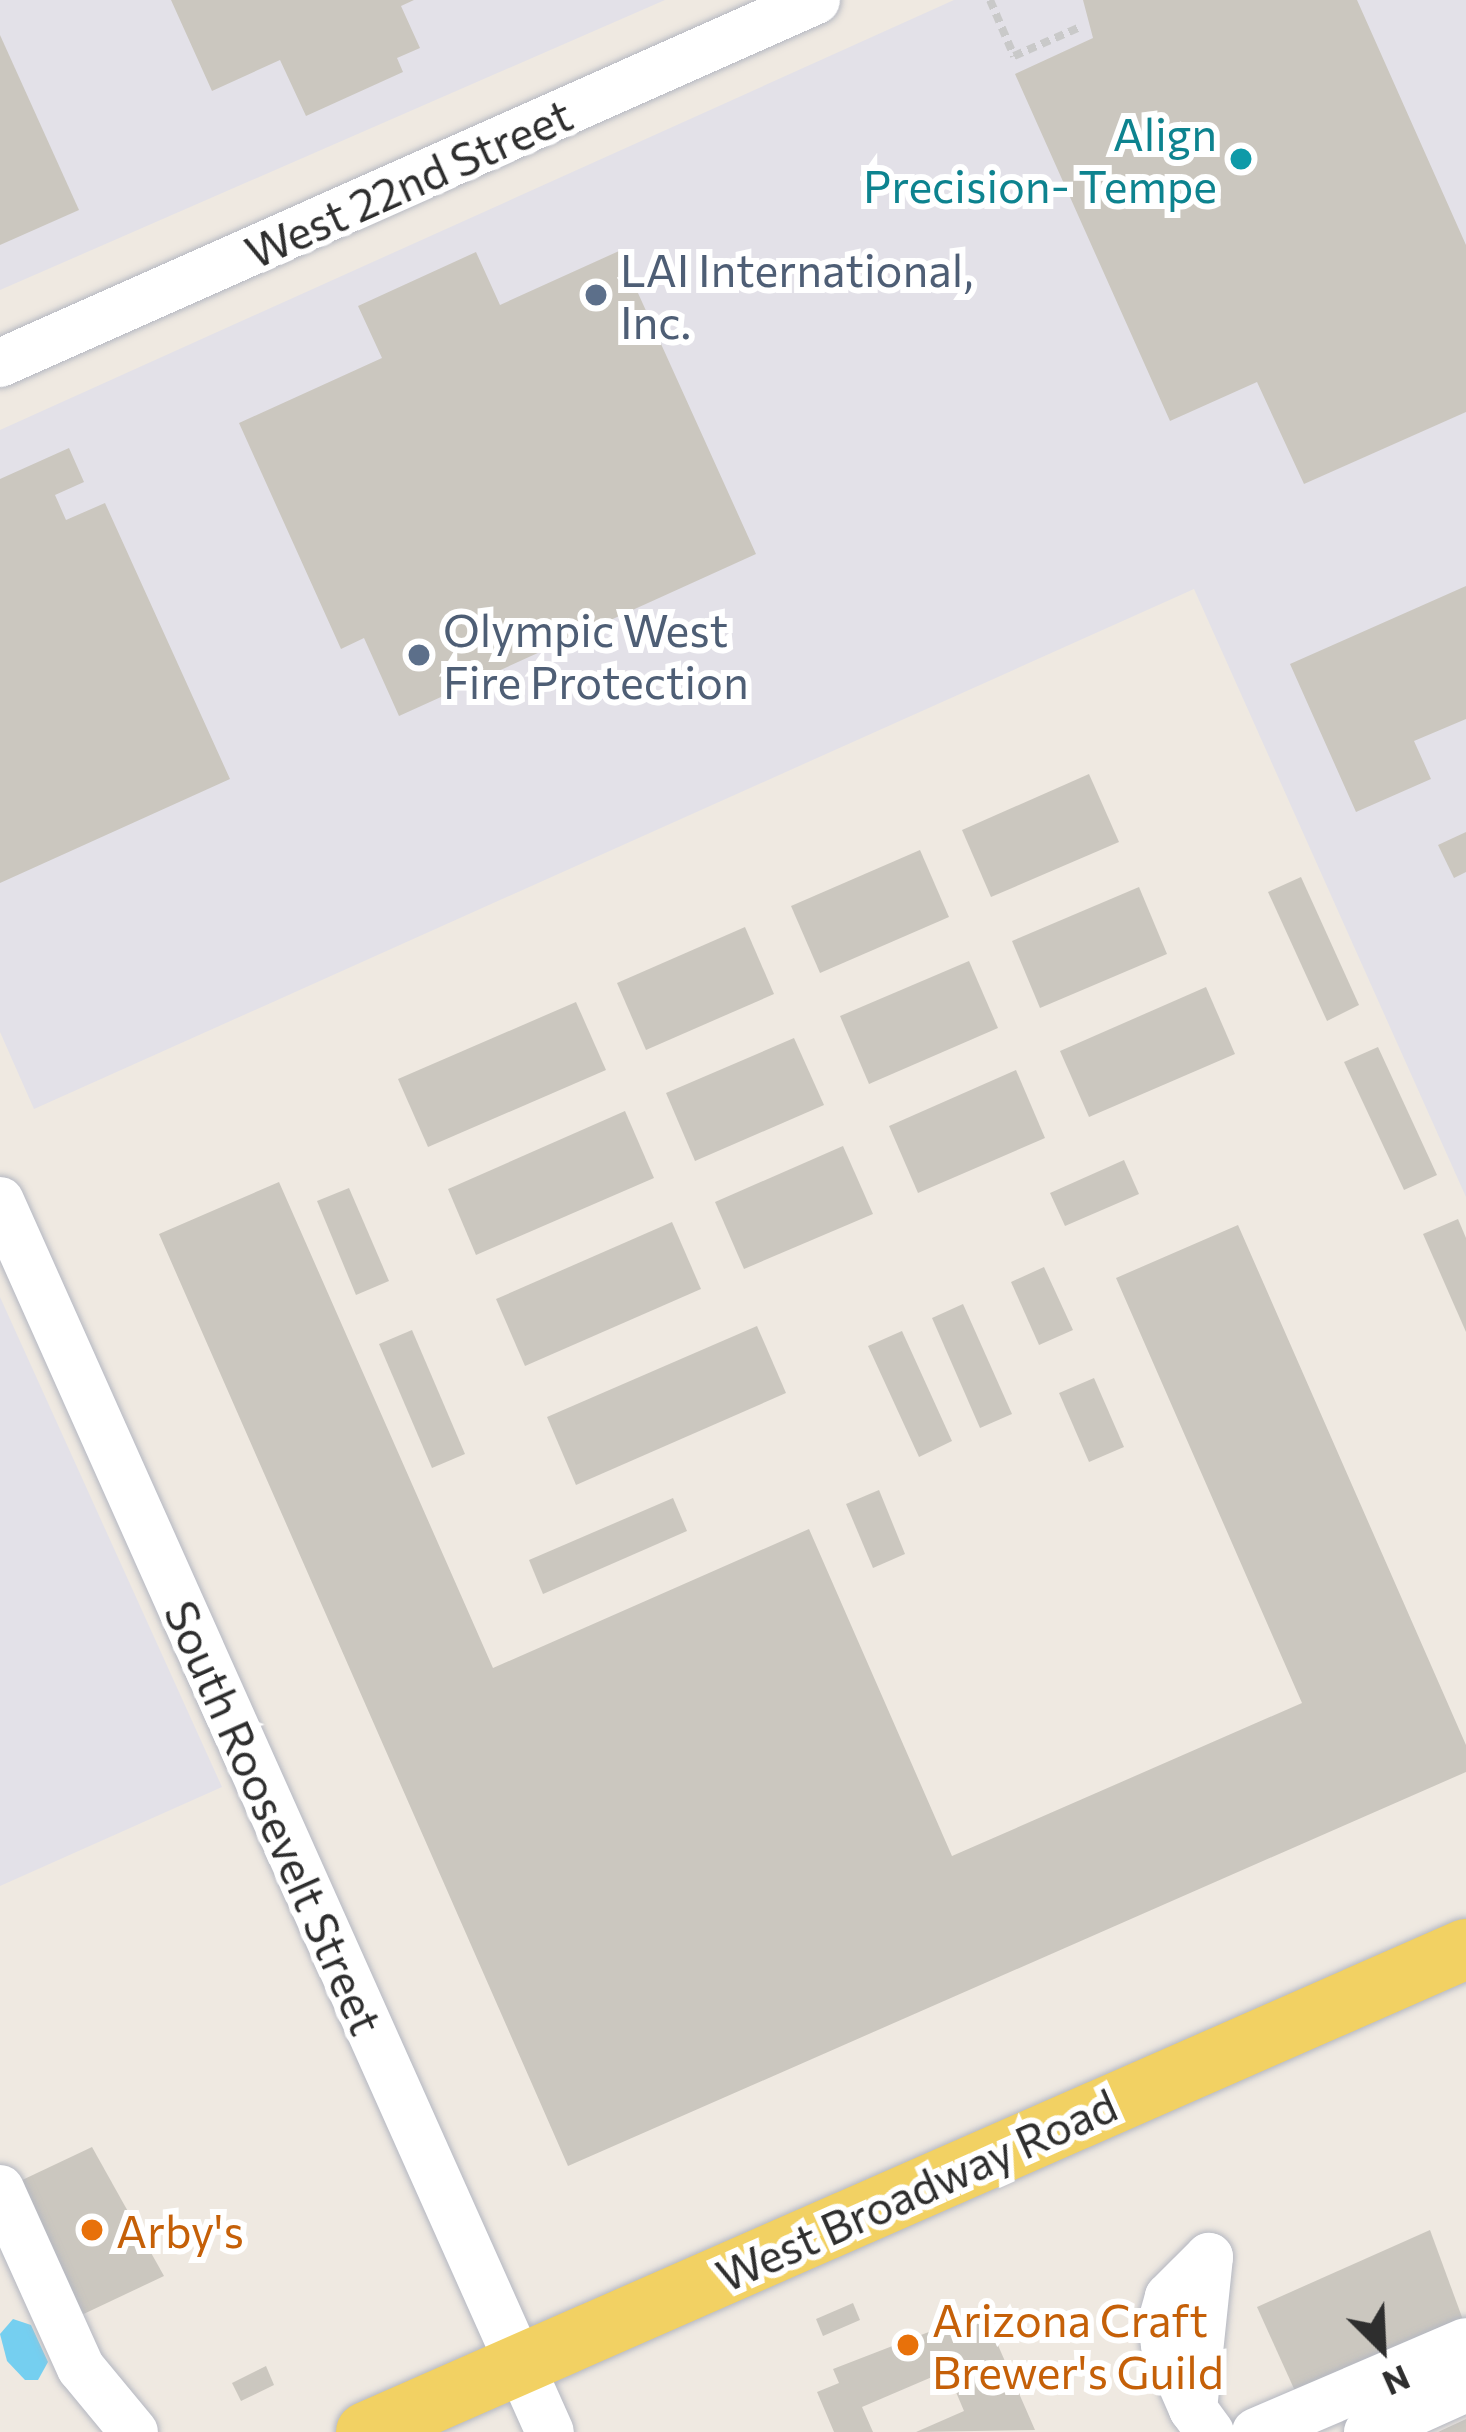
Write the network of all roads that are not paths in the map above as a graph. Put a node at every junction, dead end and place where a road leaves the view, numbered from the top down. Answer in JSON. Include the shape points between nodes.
{"nodes":[{"id":1,"x":816,"y":0,"type":"edge"},
{"id":2,"x":0,"y":363,"type":"edge"},
{"id":3,"x":0,"y":1201,"type":"edge"},
{"id":4,"x":1466,"y":1949,"type":"edge"},
{"id":5,"x":0,"y":2189,"type":"edge"},
{"id":6,"x":1209,"y":2257,"type":"dead end"},
{"id":7,"x":1466,"y":2342,"type":"edge"},
{"id":8,"x":519,"y":2363,"type":"junction"},
{"id":9,"x":1466,"y":2388,"type":"edge"},
{"id":10,"x":1201,"y":2420,"type":"edge"},
{"id":11,"x":134,"y":2432,"type":"edge"},
{"id":12,"x":366,"y":2432,"type":"edge"},
{"id":13,"x":550,"y":2432,"type":"edge"},
{"id":14,"x":1256,"y":2432,"type":"edge"},
{"id":15,"x":1368,"y":2432,"type":"edge"}],
"edges":[{"from":1,"to":2,"type":"street","name":"West 22nd Street"},
{"from":3,"to":8,"type":"street","name":"South Roosevelt Street","via":[[265,1849]]},
{"from":4,"to":8,"type":"main road","name":"West Broadway Road"},
{"from":5,"to":11,"type":"street","via":[[87,2380]]},
{"from":6,"to":10,"type":"street","via":[[1178,2284],[1162,2321]]},
{"from":7,"to":14,"type":"street"},
{"from":8,"to":12,"type":"main road","name":"West Broadway Road"},
{"from":8,"to":13,"type":"street","name":"South Roosevelt Street"},
{"from":9,"to":15,"type":"street"}]}
